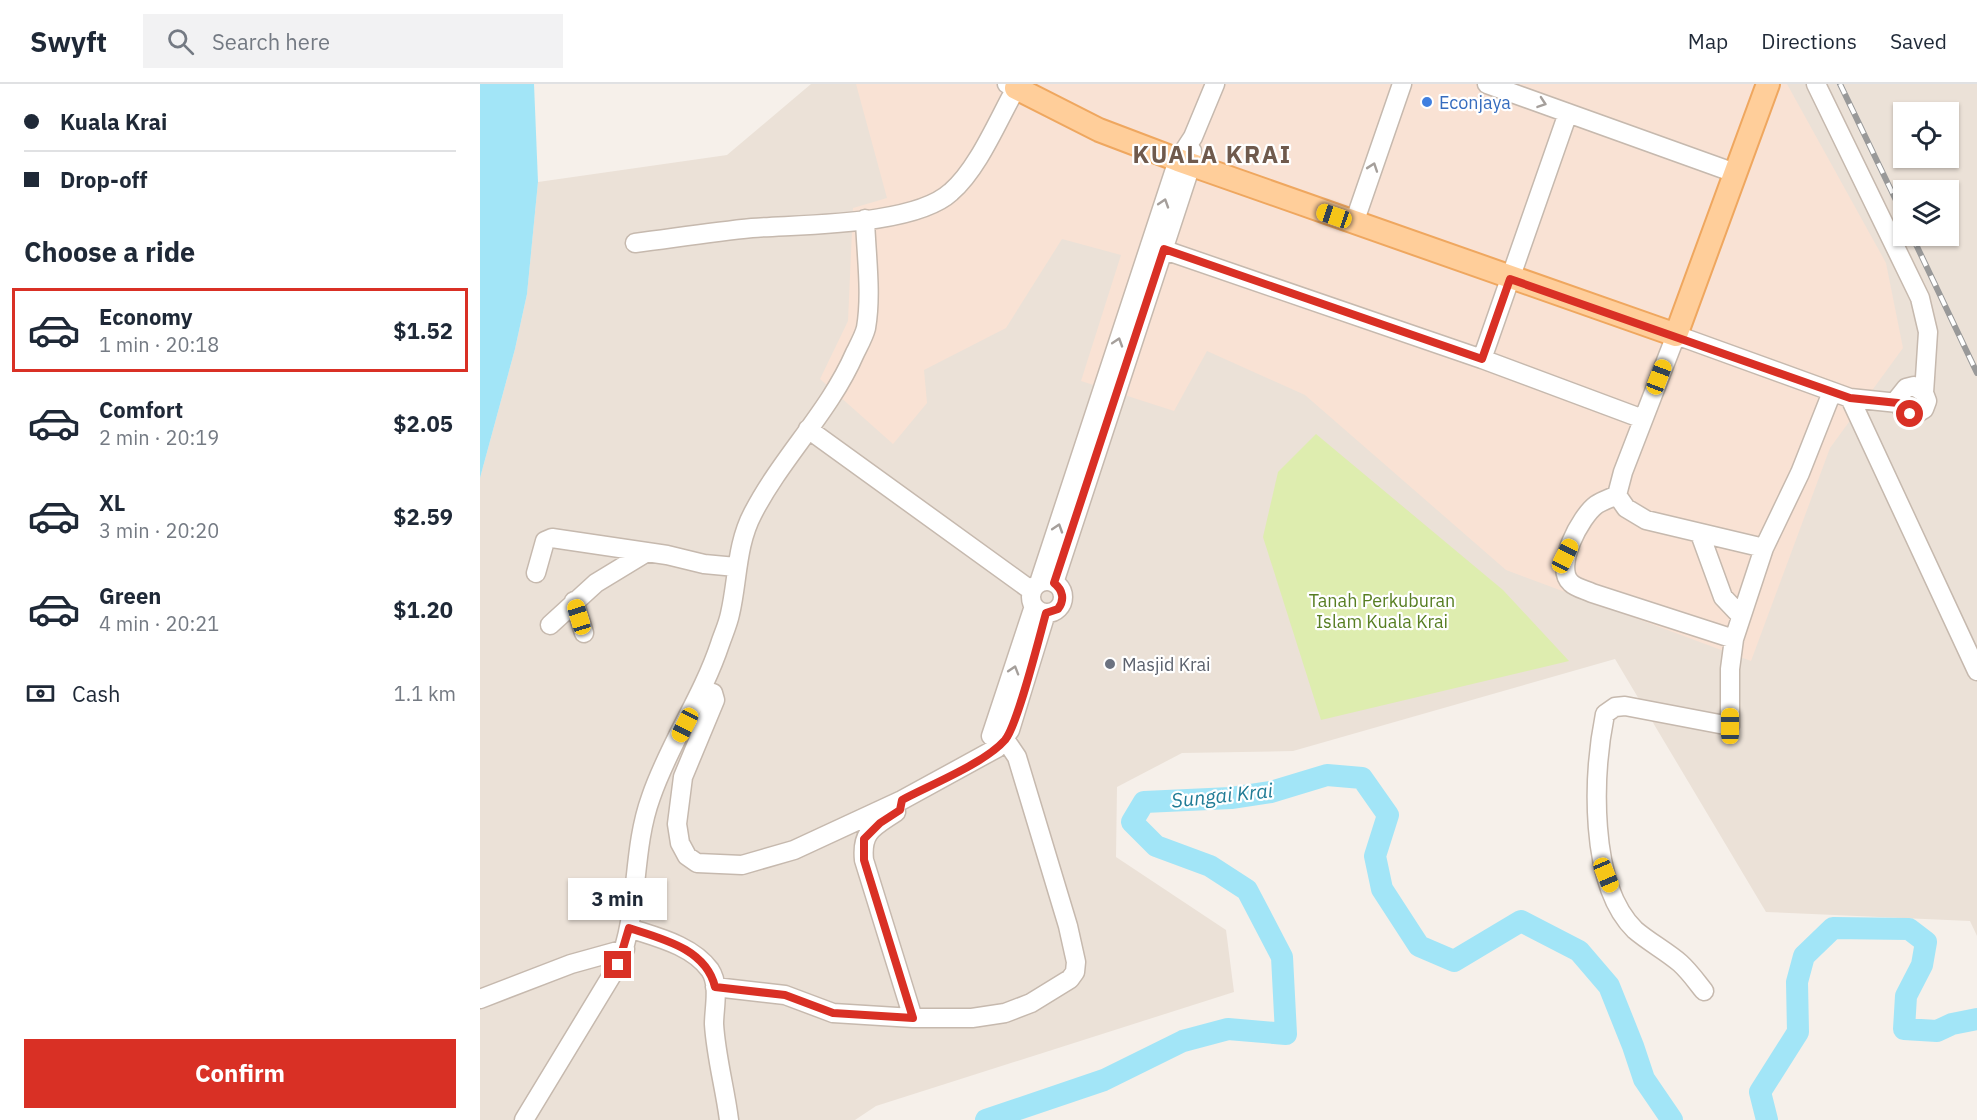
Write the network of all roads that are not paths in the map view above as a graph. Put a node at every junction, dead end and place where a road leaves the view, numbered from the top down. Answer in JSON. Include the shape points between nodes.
{"nodes":[{"id":1,"x":1215,"y":84,"type":"edge"},
{"id":2,"x":1402,"y":84,"type":"edge"},
{"id":3,"x":1486,"y":84,"type":"edge"},
{"id":4,"x":1768,"y":84,"type":"edge"},
{"id":5,"x":1816,"y":84,"type":"edge"},
{"id":6,"x":1014,"y":85,"type":"edge"},
{"id":7,"x":1048,"y":95,"type":"edge"},
{"id":8,"x":1568,"y":113,"type":"junction"},
{"id":9,"x":1185,"y":162,"type":"junction"},
{"id":10,"x":1735,"y":173,"type":"junction"},
{"id":11,"x":865,"y":219,"type":"junction"},
{"id":12,"x":1354,"y":223,"type":"junction"},
{"id":13,"x":635,"y":243,"type":"dead end"},
{"id":14,"x":1157,"y":247,"type":"junction"},
{"id":15,"x":1510,"y":279,"type":"junction"},
{"id":16,"x":1676,"y":335,"type":"junction"},
{"id":17,"x":1482,"y":359,"type":"junction"},
{"id":18,"x":1832,"y":392,"type":"junction"},
{"id":19,"x":1856,"y":399,"type":"junction"},
{"id":20,"x":1643,"y":419,"type":"junction"},
{"id":21,"x":808,"y":429,"type":"junction"},
{"id":22,"x":1617,"y":495,"type":"junction"},
{"id":23,"x":1700,"y":534,"type":"junction"},
{"id":24,"x":1764,"y":548,"type":"junction"},
{"id":25,"x":647,"y":552,"type":"junction"},
{"id":26,"x":736,"y":567,"type":"junction"},
{"id":27,"x":536,"y":573,"type":"dead end"},
{"id":28,"x":1041,"y":595,"type":"junction"},
{"id":29,"x":574,"y":601,"type":"junction"},
{"id":30,"x":1741,"y":616,"type":"junction"},
{"id":31,"x":550,"y":625,"type":"dead end"},
{"id":32,"x":584,"y":633,"type":"dead end"},
{"id":33,"x":1734,"y":639,"type":"junction"},
{"id":34,"x":1977,"y":671,"type":"edge"},
{"id":35,"x":703,"y":690,"type":"junction"},
{"id":36,"x":1001,"y":732,"type":"junction"},
{"id":37,"x":902,"y":800,"type":"junction"},
{"id":38,"x":629,"y":928,"type":"junction"},
{"id":39,"x":625,"y":949,"type":"junction"},
{"id":40,"x":715,"y":987,"type":"junction"},
{"id":41,"x":1704,"y":991,"type":"dead end"},
{"id":42,"x":480,"y":999,"type":"edge"},
{"id":43,"x":913,"y":1018,"type":"junction"},
{"id":44,"x":524,"y":1120,"type":"edge"},
{"id":45,"x":729,"y":1120,"type":"edge"}],
"edges":[{"from":1,"to":9,"type":"street"},
{"from":12,"to":2,"type":"street","one_way":true},
{"from":3,"to":8,"type":"street","one_way":true},
{"from":4,"to":10,"type":"main road"},
{"from":5,"to":19,"type":"street","via":[[1920,298],[1928,332],[1925,362],[1909,393]]},
{"from":6,"to":7,"type":"main road"},
{"from":6,"to":11,"type":"street","via":[[967,175],[949,194],[923,207]]},
{"from":7,"to":9,"type":"main road","via":[[1099,130]]},
{"from":8,"to":10,"type":"street"},
{"from":8,"to":15,"type":"street"},
{"from":9,"to":12,"type":"main road"},
{"from":9,"to":14,"type":"street"},
{"from":10,"to":16,"type":"main road"},
{"from":11,"to":13,"type":"street"},
{"from":11,"to":21,"type":"street","via":[[866,329],[849,366]]},
{"from":12,"to":15,"type":"main road"},
{"from":14,"to":17,"type":"street"},
{"from":14,"to":28,"type":"street"},
{"from":15,"to":16,"type":"main road"},
{"from":15,"to":17,"type":"street"},
{"from":16,"to":18,"type":"street"},
{"from":16,"to":20,"type":"street"},
{"from":17,"to":20,"type":"street"},
{"from":18,"to":19,"type":"street"},
{"from":18,"to":24,"type":"street","via":[[1800,473]]},
{"from":19,"to":34,"type":"street"},
{"from":20,"to":22,"type":"street"},
{"from":21,"to":26,"type":"street","via":[[752,513]]},
{"from":21,"to":28,"type":"street"},
{"from":22,"to":23,"type":"street","via":[[1626,508],[1646,520]]},
{"from":22,"to":33,"type":"street","via":[[1597,505],[1585,517],[1565,556],[1564,572],[1570,583]]},
{"from":23,"to":24,"type":"street"},
{"from":23,"to":30,"type":"street","via":[[1723,597]]},
{"from":24,"to":30,"type":"street"},
{"from":25,"to":26,"type":"street"},
{"from":25,"to":27,"type":"street","via":[[548,539]]},
{"from":25,"to":29,"type":"street"},
{"from":26,"to":35,"type":"street","via":[[730,615]]},
{"from":28,"to":36,"type":"street"},
{"from":29,"to":31,"type":"street"},
{"from":29,"to":32,"type":"street"},
{"from":30,"to":33,"type":"street"},
{"from":33,"to":41,"type":"street","via":[[1730,726],[1625,706],[1614,707],[1605,714],[1603,726],[1597,802],[1598,848],[1606,875],[1621,912],[1635,930],[1681,964]]},
{"from":35,"to":37,"type":"street","via":[[713,693],[715,700],[687,764],[677,824],[680,843],[687,856],[697,863],[742,865],[794,850]]},
{"from":35,"to":38,"type":"street","via":[[651,796],[641,831]]},
{"from":36,"to":37,"type":"street","via":[[982,757]]},
{"from":36,"to":43,"type":"street","via":[[1017,757],[1068,926],[1075,972],[1031,1003],[1005,1013],[972,1018]]},
{"from":37,"to":43,"type":"street","via":[[900,810],[868,833],[863,848]]},
{"from":38,"to":39,"type":"street"},
{"from":38,"to":40,"type":"street","via":[[672,942],[693,954],[710,970]]},
{"from":39,"to":42,"type":"street","via":[[571,964]]},
{"from":39,"to":44,"type":"street"},
{"from":40,"to":43,"type":"street","via":[[785,995],[833,1013]]},
{"from":40,"to":45,"type":"street","via":[[717,1046]]}]}
